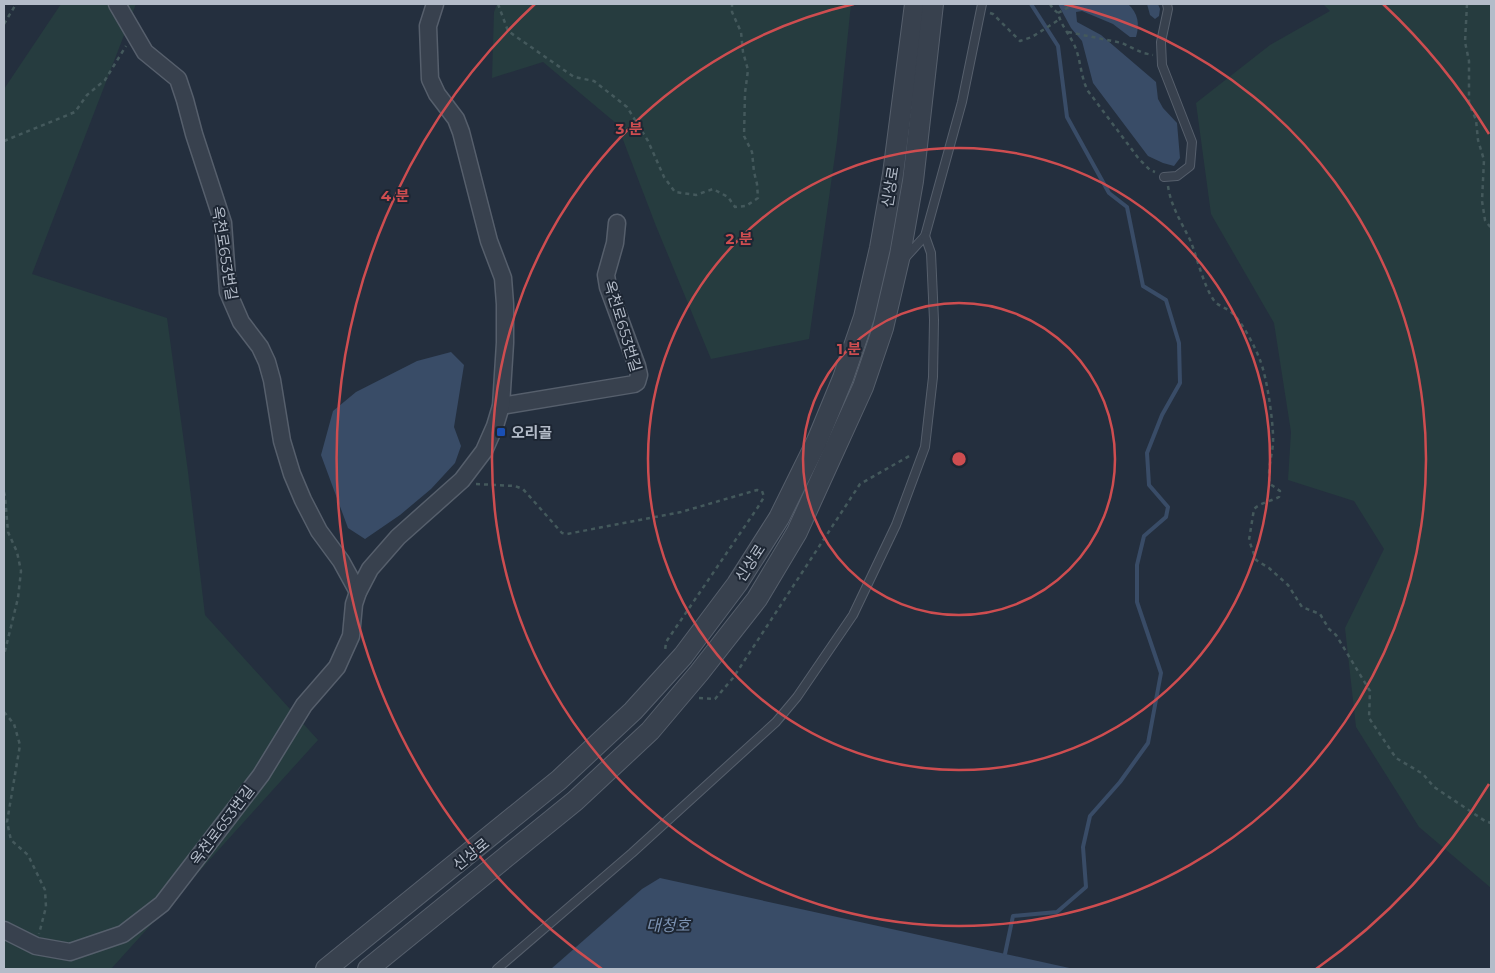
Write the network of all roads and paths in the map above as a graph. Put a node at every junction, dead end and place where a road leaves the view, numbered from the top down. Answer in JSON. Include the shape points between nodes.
{"nodes":[{"id":1,"x":16,"y":4,"type":"edge"},
{"id":2,"x":117,"y":4,"type":"edge"},
{"id":3,"x":435,"y":4,"type":"edge"},
{"id":4,"x":498,"y":4,"type":"edge"},
{"id":5,"x":732,"y":4,"type":"edge"},
{"id":6,"x":915,"y":4,"type":"edge"},
{"id":7,"x":933,"y":4,"type":"edge"},
{"id":8,"x":982,"y":4,"type":"edge"},
{"id":9,"x":1050,"y":4,"type":"edge"},
{"id":10,"x":1074,"y":4,"type":"edge"},
{"id":11,"x":1167,"y":4,"type":"edge"},
{"id":12,"x":1467,"y":4,"type":"edge"},
{"id":13,"x":990,"y":12,"type":"dead end"},
{"id":14,"x":1058,"y":13,"type":"junction"},
{"id":15,"x":1060,"y":19,"type":"junction"},
{"id":16,"x":4,"y":24,"type":"edge"},
{"id":17,"x":1068,"y":32,"type":"junction"},
{"id":18,"x":134,"y":34,"type":"junction"},
{"id":19,"x":1162,"y":57,"type":"junction"},
{"id":20,"x":4,"y":141,"type":"edge"},
{"id":21,"x":1164,"y":177,"type":"junction"},
{"id":22,"x":617,"y":223,"type":"dead end"},
{"id":23,"x":1491,"y":228,"type":"edge"},
{"id":24,"x":924,"y":236,"type":"junction"},
{"id":25,"x":897,"y":266,"type":"junction"},
{"id":26,"x":502,"y":406,"type":"junction"},
{"id":27,"x":911,"y":455,"type":"dead end"},
{"id":28,"x":475,"y":484,"type":"dead end"},
{"id":29,"x":4,"y":492,"type":"edge"},
{"id":30,"x":358,"y":592,"type":"junction"},
{"id":31,"x":674,"y":654,"type":"junction"},
{"id":32,"x":4,"y":655,"type":"edge"},
{"id":33,"x":697,"y":698,"type":"dead end"},
{"id":34,"x":4,"y":712,"type":"edge"},
{"id":35,"x":1491,"y":823,"type":"edge"},
{"id":36,"x":4,"y":930,"type":"edge"},
{"id":37,"x":36,"y":946,"type":"junction"},
{"id":38,"x":326,"y":969,"type":"edge"},
{"id":39,"x":368,"y":969,"type":"edge"},
{"id":40,"x":497,"y":969,"type":"edge"}],
"edges":[{"from":1,"to":16,"type":"path"},
{"from":2,"to":18,"type":"street","name":"옥천로653번길"},
{"from":3,"to":26,"type":"street","name":"옥천로653번길","via":[[428,26],[430,79],[461,132],[489,241],[503,278],[505,343]]},
{"from":4,"to":5,"type":"path","via":[[508,31],[574,77],[594,81],[627,107],[675,192],[696,196],[713,189],[728,197],[735,207],[746,206],[758,198],[758,184],[752,152],[744,136],[748,70]]},
{"from":6,"to":31,"type":"street","name":"신상로","via":[[880,248],[864,317],[843,378],[817,441],[779,518],[737,584]]},
{"from":7,"to":25,"type":"street","name":"신상로","via":[[913,181]]},
{"from":8,"to":24,"type":"lane","via":[[962,102]]},
{"from":9,"to":14,"type":"path"},
{"from":10,"to":14,"type":"path"},
{"from":11,"to":19,"type":"lane"},
{"from":12,"to":23,"type":"path","via":[[1465,42],[1469,61],[1469,103],[1484,160],[1482,201],[1485,220]]},
{"from":13,"to":15,"type":"path","via":[[1020,41]]},
{"from":14,"to":15,"type":"path"},
{"from":15,"to":17,"type":"path"},
{"from":17,"to":19,"type":"path","via":[[1122,43],[1143,53]]},
{"from":17,"to":21,"type":"path","via":[[1088,91],[1139,159]]},
{"from":18,"to":20,"type":"path","via":[[105,80],[75,112]]},
{"from":18,"to":30,"type":"street","name":"옥천로653번길","via":[[145,52],[178,79],[224,223],[228,292],[241,322],[267,362],[282,441],[303,500]]},
{"from":19,"to":21,"type":"lane","via":[[1162,65],[1192,142],[1190,166],[1177,176]]},
{"from":21,"to":35,"type":"path","via":[[1212,298],[1231,312],[1252,341],[1261,363],[1273,442],[1268,474],[1270,484],[1280,491],[1278,497],[1254,509],[1250,540],[1256,560],[1288,585],[1302,607],[1320,614],[1336,635],[1370,691],[1369,718],[1396,758],[1423,774],[1434,787],[1485,822]]},
{"from":22,"to":26,"type":"street","name":"옥천로653번길","via":[[606,275],[640,375],[637,382]]},
{"from":24,"to":25,"type":"lane"},
{"from":24,"to":40,"type":"lane","via":[[931,252],[934,320],[933,377],[925,447],[896,525],[853,614],[796,697],[763,735]]},
{"from":25,"to":39,"type":"street","name":"신상로","via":[[883,328],[862,387],[797,532],[757,599],[650,731],[575,801]]},
{"from":26,"to":30,"type":"street","name":"옥천로653번길","via":[[484,451],[462,480],[398,537],[370,570]]},
{"from":27,"to":33,"type":"path","via":[[860,484],[732,678],[715,699]]},
{"from":28,"to":31,"type":"path","via":[[523,489],[562,533],[567,534],[681,512],[757,490],[762,492],[764,497],[758,507],[666,642]]},
{"from":29,"to":32,"type":"path","via":[[8,532],[21,571]]},
{"from":30,"to":37,"type":"street","name":"옥천로653번길","via":[[351,636],[337,667],[304,705],[261,775],[162,904],[123,934],[70,952]]},
{"from":31,"to":38,"type":"street","name":"신상로","via":[[633,711],[559,780]]},
{"from":34,"to":37,"type":"path","via":[[14,724],[20,745],[7,822],[11,840],[28,855],[46,890],[46,907]]},
{"from":36,"to":37,"type":"street","name":"옥천로653번길"}]}
